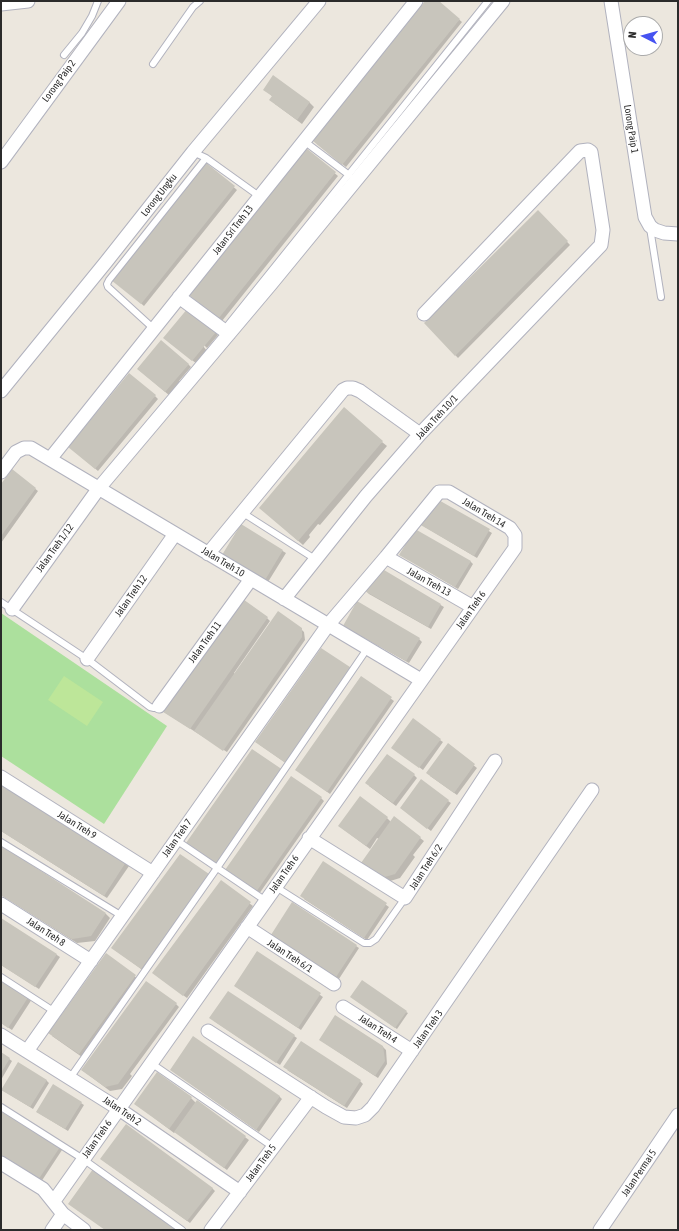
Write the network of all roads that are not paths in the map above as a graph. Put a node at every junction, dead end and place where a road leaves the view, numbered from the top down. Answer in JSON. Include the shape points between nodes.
{"nodes":[{"id":1,"x":28,"y":1,"type":"edge"},
{"id":2,"x":98,"y":1,"type":"edge"},
{"id":3,"x":119,"y":1,"type":"edge"},
{"id":4,"x":200,"y":1,"type":"edge"},
{"id":5,"x":319,"y":1,"type":"edge"},
{"id":6,"x":416,"y":1,"type":"edge"},
{"id":7,"x":488,"y":1,"type":"edge"},
{"id":8,"x":503,"y":1,"type":"edge"},
{"id":9,"x":612,"y":1,"type":"edge"},
{"id":10,"x":1,"y":4,"type":"edge"},
{"id":11,"x":64,"y":55,"type":"dead end"},
{"id":12,"x":153,"y":64,"type":"dead end"},
{"id":13,"x":304,"y":141,"type":"junction"},
{"id":14,"x":193,"y":152,"type":"junction"},
{"id":15,"x":206,"y":158,"type":"junction"},
{"id":16,"x":1,"y":162,"type":"edge"},
{"id":17,"x":349,"y":175,"type":"junction"},
{"id":18,"x":260,"y":196,"type":"junction"},
{"id":19,"x":650,"y":226,"type":"junction"},
{"id":20,"x":678,"y":234,"type":"edge"},
{"id":21,"x":179,"y":297,"type":"junction"},
{"id":22,"x":661,"y":297,"type":"dead end"},
{"id":23,"x":424,"y":314,"type":"dead end"},
{"id":24,"x":154,"y":329,"type":"junction"},
{"id":25,"x":226,"y":332,"type":"junction"},
{"id":26,"x":1,"y":391,"type":"edge"},
{"id":27,"x":420,"y":434,"type":"junction"},
{"id":28,"x":50,"y":459,"type":"junction"},
{"id":29,"x":1,"y":472,"type":"edge"},
{"id":30,"x":99,"y":488,"type":"junction"},
{"id":31,"x":439,"y":492,"type":"joint"},
{"id":32,"x":243,"y":513,"type":"junction"},
{"id":33,"x":175,"y":534,"type":"junction"},
{"id":34,"x":515,"y":548,"type":"joint"},
{"id":35,"x":208,"y":554,"type":"junction"},
{"id":36,"x":386,"y":557,"type":"junction"},
{"id":37,"x":315,"y":559,"type":"junction"},
{"id":38,"x":251,"y":579,"type":"junction"},
{"id":39,"x":284,"y":599,"type":"junction"},
{"id":40,"x":6,"y":606,"type":"edge"},
{"id":41,"x":473,"y":606,"type":"junction"},
{"id":42,"x":328,"y":625,"type":"junction"},
{"id":43,"x":367,"y":648,"type":"junction"},
{"id":44,"x":87,"y":658,"type":"junction"},
{"id":45,"x":421,"y":680,"type":"junction"},
{"id":46,"x":159,"y":706,"type":"joint"},
{"id":47,"x":495,"y":761,"type":"dead end"},
{"id":48,"x":1,"y":777,"type":"edge"},
{"id":49,"x":592,"y":790,"type":"dead end"},
{"id":50,"x":309,"y":838,"type":"junction"},
{"id":51,"x":176,"y":840,"type":"junction"},
{"id":52,"x":1,"y":842,"type":"edge"},
{"id":53,"x":217,"y":868,"type":"junction"},
{"id":54,"x":153,"y":873,"type":"junction"},
{"id":55,"x":276,"y":886,"type":"junction"},
{"id":56,"x":405,"y":898,"type":"junction"},
{"id":57,"x":266,"y":900,"type":"junction"},
{"id":58,"x":1,"y":904,"type":"edge"},
{"id":59,"x":122,"y":916,"type":"junction"},
{"id":60,"x":247,"y":927,"type":"junction"},
{"id":61,"x":91,"y":961,"type":"junction"},
{"id":62,"x":1,"y":977,"type":"edge"},
{"id":63,"x":334,"y":984,"type":"dead end"},
{"id":64,"x":344,"y":1007,"type":"dead end"},
{"id":65,"x":55,"y":1012,"type":"junction"},
{"id":66,"x":208,"y":1031,"type":"dead end"},
{"id":67,"x":1,"y":1035,"type":"edge"},
{"id":68,"x":27,"y":1051,"type":"junction"},
{"id":69,"x":412,"y":1051,"type":"junction"},
{"id":70,"x":151,"y":1063,"type":"junction"},
{"id":71,"x":70,"y":1078,"type":"junction"},
{"id":72,"x":311,"y":1097,"type":"junction"},
{"id":73,"x":1,"y":1107,"type":"edge"},
{"id":74,"x":119,"y":1109,"type":"junction"},
{"id":75,"x":678,"y":1116,"type":"edge"},
{"id":76,"x":273,"y":1147,"type":"junction"},
{"id":77,"x":83,"y":1159,"type":"junction"},
{"id":78,"x":1,"y":1162,"type":"edge"},
{"id":79,"x":240,"y":1192,"type":"junction"},
{"id":80,"x":54,"y":1201,"type":"junction"},
{"id":81,"x":63,"y":1214,"type":"junction"},
{"id":82,"x":52,"y":1230,"type":"edge"},
{"id":83,"x":84,"y":1230,"type":"edge"},
{"id":84,"x":182,"y":1230,"type":"edge"},
{"id":85,"x":211,"y":1230,"type":"edge"},
{"id":86,"x":600,"y":1230,"type":"edge"}],
"edges":[{"from":1,"to":10,"type":"street"},
{"from":2,"to":11,"type":"lane","via":[[82,33]]},
{"from":3,"to":16,"type":"street","name":"Lorong Paip 2"},
{"from":4,"to":12,"type":"lane","via":[[193,7]]},
{"from":5,"to":14,"type":"street","name":"Lorong Ungku"},
{"from":6,"to":13,"type":"street","name":"Jalan Sri Treh 13"},
{"from":7,"to":17,"type":"lane"},
{"from":8,"to":25,"type":"street","name":"Jalan Treh 1/12"},
{"from":9,"to":19,"type":"street","name":"Lorong Paip 1","via":[[644,217]]},
{"from":13,"to":17,"type":"lane"},
{"from":13,"to":18,"type":"street","name":"Jalan Sri Treh 13"},
{"from":14,"to":15,"type":"lane"},
{"from":14,"to":26,"type":"street","name":"Lorong Ungku"},
{"from":15,"to":18,"type":"lane"},
{"from":15,"to":24,"type":"lane","via":[[107,284]]},
{"from":17,"to":25,"type":"lane"},
{"from":18,"to":21,"type":"street","name":"Jalan Sri Treh 13"},
{"from":19,"to":20,"type":"street","via":[[664,233]]},
{"from":19,"to":22,"type":"lane"},
{"from":21,"to":24,"type":"street","name":"Jalan Sri Treh 13"},
{"from":21,"to":25,"type":"street"},
{"from":23,"to":27,"type":"street","name":"Jalan Treh 10/1","via":[[580,151],[591,152],[602,230],[601,245]]},
{"from":24,"to":28,"type":"street","name":"Jalan Sri Treh 13"},
{"from":25,"to":30,"type":"street","name":"Jalan Treh 1/12"},
{"from":27,"to":32,"type":"street","via":[[360,391],[347,388]]},
{"from":27,"to":37,"type":"street","name":"Jalan Treh 10/1"},
{"from":28,"to":29,"type":"street","name":"Jalan Treh 10","via":[[31,448],[24,448],[16,452]]},
{"from":28,"to":30,"type":"street","name":"Jalan Treh 10"},
{"from":30,"to":33,"type":"street","name":"Jalan Treh 10"},
{"from":30,"to":40,"type":"street","name":"Jalan Treh 1/12"},
{"from":31,"to":34,"type":"street","name":"Jalan Treh 14","via":[[448,492],[510,528],[515,535]]},
{"from":31,"to":36,"type":"street","name":"Jalan Treh 7"},
{"from":32,"to":35,"type":"street"},
{"from":32,"to":37,"type":"lane"},
{"from":33,"to":35,"type":"street","name":"Jalan Treh 10"},
{"from":33,"to":44,"type":"street","name":"Jalan Treh 12"},
{"from":34,"to":41,"type":"street","name":"Jalan Treh 6"},
{"from":35,"to":38,"type":"street","name":"Jalan Treh 10"},
{"from":36,"to":41,"type":"street","name":"Jalan Treh 13"},
{"from":36,"to":42,"type":"street","name":"Jalan Treh 7"},
{"from":37,"to":39,"type":"street","name":"Jalan Treh 10/1"},
{"from":38,"to":39,"type":"street","name":"Jalan Treh 10"},
{"from":38,"to":46,"type":"street","name":"Jalan Treh 11"},
{"from":39,"to":42,"type":"street","name":"Jalan Treh 10"},
{"from":40,"to":44,"type":"lane"},
{"from":41,"to":45,"type":"street","name":"Jalan Treh 6"},
{"from":42,"to":43,"type":"street","name":"Jalan Treh 10"},
{"from":42,"to":51,"type":"street","name":"Jalan Treh 7"},
{"from":43,"to":45,"type":"street","name":"Jalan Treh 10"},
{"from":43,"to":53,"type":"lane"},
{"from":44,"to":46,"type":"lane","via":[[150,707]]},
{"from":45,"to":50,"type":"street","name":"Jalan Treh 6"},
{"from":47,"to":56,"type":"street","name":"Jalan Treh 6/2"},
{"from":48,"to":54,"type":"street","name":"Jalan Treh 9"},
{"from":49,"to":69,"type":"street","name":"Jalan Treh 3"},
{"from":50,"to":55,"type":"street","name":"Jalan Treh 6"},
{"from":50,"to":56,"type":"street","name":"Jalan Treh 6/2"},
{"from":51,"to":53,"type":"lane"},
{"from":51,"to":54,"type":"street","name":"Jalan Treh 7"},
{"from":52,"to":59,"type":"lane"},
{"from":53,"to":57,"type":"lane"},
{"from":53,"to":71,"type":"lane"},
{"from":54,"to":59,"type":"street","name":"Jalan Treh 7"},
{"from":55,"to":56,"type":"lane","via":[[364,943],[376,939]]},
{"from":55,"to":57,"type":"street","name":"Jalan Treh 6"},
{"from":57,"to":60,"type":"street","name":"Jalan Treh 6"},
{"from":58,"to":61,"type":"street","name":"Jalan Treh 8"},
{"from":59,"to":61,"type":"street","name":"Jalan Treh 7"},
{"from":60,"to":63,"type":"street","name":"Jalan Treh 6/1"},
{"from":60,"to":70,"type":"street","name":"Jalan Treh 6"},
{"from":61,"to":65,"type":"street","name":"Jalan Treh 7"},
{"from":62,"to":65,"type":"lane"},
{"from":64,"to":69,"type":"street","name":"Jalan Treh 4"},
{"from":65,"to":68,"type":"street","name":"Jalan Treh 7"},
{"from":66,"to":72,"type":"street","name":"Jalan Treh 3"},
{"from":67,"to":68,"type":"street","name":"Jalan Treh 2"},
{"from":68,"to":71,"type":"street","name":"Jalan Treh 2"},
{"from":69,"to":72,"type":"street","name":"Jalan Treh 3","via":[[365,1115],[356,1118],[344,1117]]},
{"from":70,"to":74,"type":"street","name":"Jalan Treh 6"},
{"from":70,"to":76,"type":"lane"},
{"from":71,"to":74,"type":"street","name":"Jalan Treh 2"},
{"from":72,"to":76,"type":"street","name":"Jalan Treh 5"},
{"from":73,"to":77,"type":"lane"},
{"from":74,"to":77,"type":"street","name":"Jalan Treh 6"},
{"from":74,"to":79,"type":"street","name":"Jalan Treh 2"},
{"from":75,"to":86,"type":"street","name":"Jalan Permai 5"},
{"from":76,"to":79,"type":"street","name":"Jalan Treh 5"},
{"from":77,"to":80,"type":"street","name":"Jalan Treh 6"},
{"from":77,"to":84,"type":"lane"},
{"from":78,"to":80,"type":"street","via":[[44,1189]]},
{"from":79,"to":85,"type":"street","name":"Jalan Treh 5"},
{"from":80,"to":81,"type":"street"},
{"from":81,"to":82,"type":"street"},
{"from":81,"to":83,"type":"street"}]}
